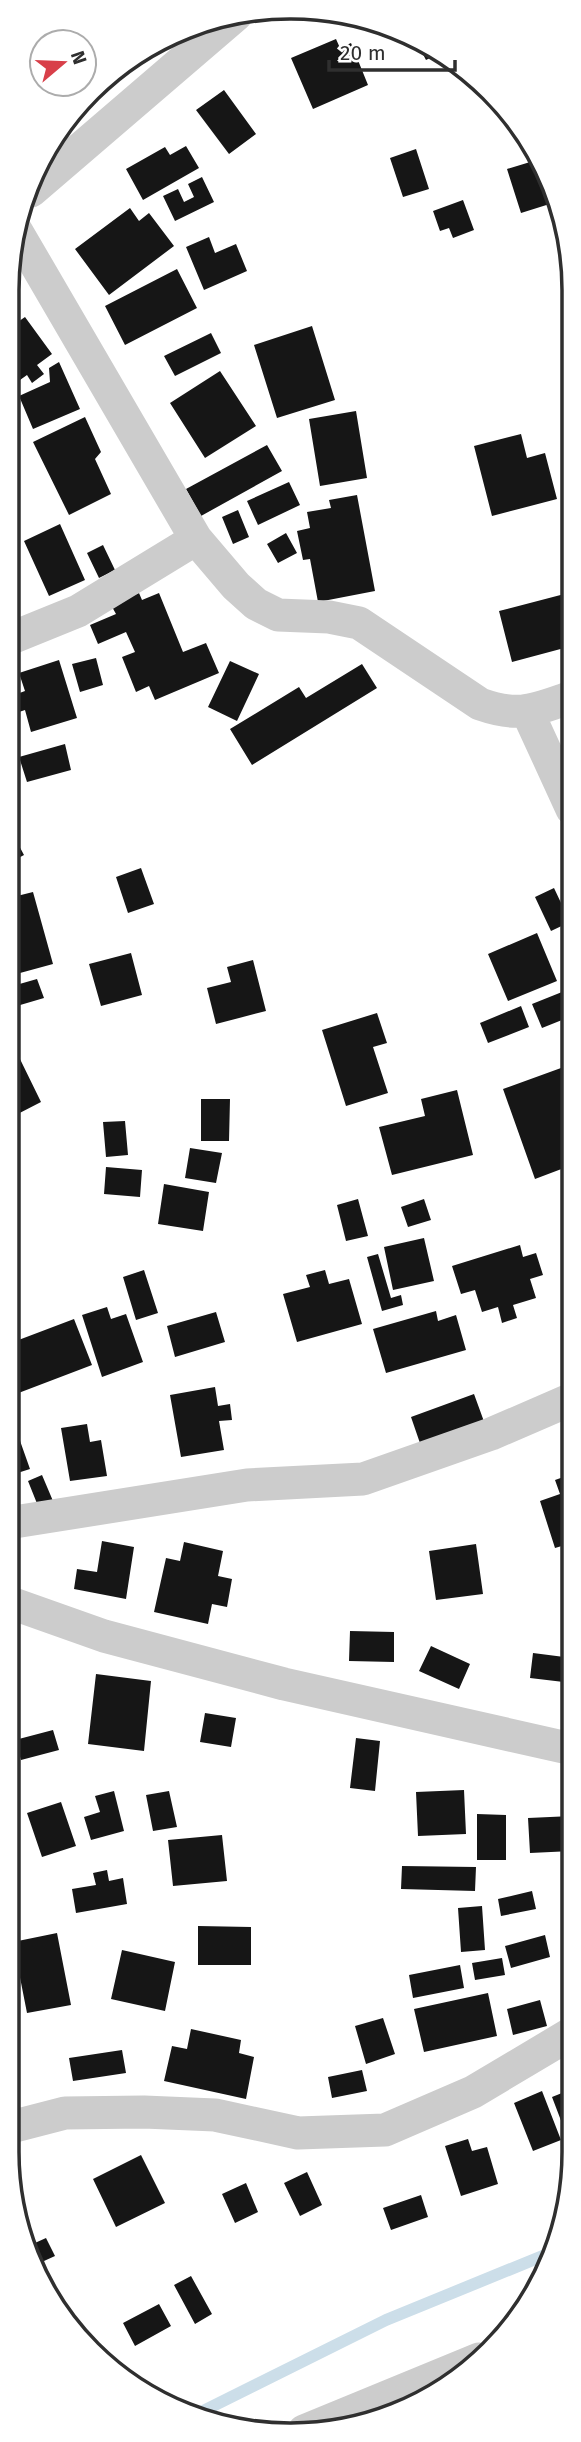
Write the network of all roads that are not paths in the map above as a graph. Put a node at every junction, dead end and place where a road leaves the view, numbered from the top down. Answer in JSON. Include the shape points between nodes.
{"nodes":[{"id":1,"x":221,"y":28,"type":"edge"},
{"id":2,"x":43,"y":181,"type":"edge"},
{"id":3,"x":23,"y":243,"type":"edge"},
{"id":4,"x":195,"y":539,"type":"junction"},
{"id":5,"x":19,"y":635,"type":"edge"},
{"id":6,"x":562,"y":700,"type":"edge"},
{"id":7,"x":527,"y":711,"type":"junction"},
{"id":8,"x":562,"y":787,"type":"edge"},
{"id":9,"x":562,"y":1403,"type":"edge"},
{"id":10,"x":19,"y":1521,"type":"edge"},
{"id":11,"x":19,"y":1606,"type":"edge"},
{"id":12,"x":562,"y":1747,"type":"edge"},
{"id":13,"x":562,"y":2039,"type":"edge"},
{"id":14,"x":19,"y":2125,"type":"edge"},
{"id":15,"x":450,"y":2371,"type":"edge"},
{"id":16,"x":333,"y":2419,"type":"edge"}],
"edges":[{"from":1,"to":2,"type":"street"},
{"from":3,"to":4,"type":"street"},
{"from":4,"to":5,"type":"street","via":[[78,611]]},
{"from":4,"to":7,"type":"street","via":[[256,604],[278,615],[359,623],[480,704],[502,712]]},
{"from":6,"to":7,"type":"street"},
{"from":7,"to":8,"type":"street"},
{"from":9,"to":10,"type":"street","via":[[363,1479],[247,1485]]},
{"from":11,"to":12,"type":"street","via":[[104,1636],[284,1684]]},
{"from":13,"to":14,"type":"street","via":[[473,2092],[385,2130],[298,2133],[215,2115],[144,2112],[65,2113]]},
{"from":15,"to":16,"type":"street"}]}
